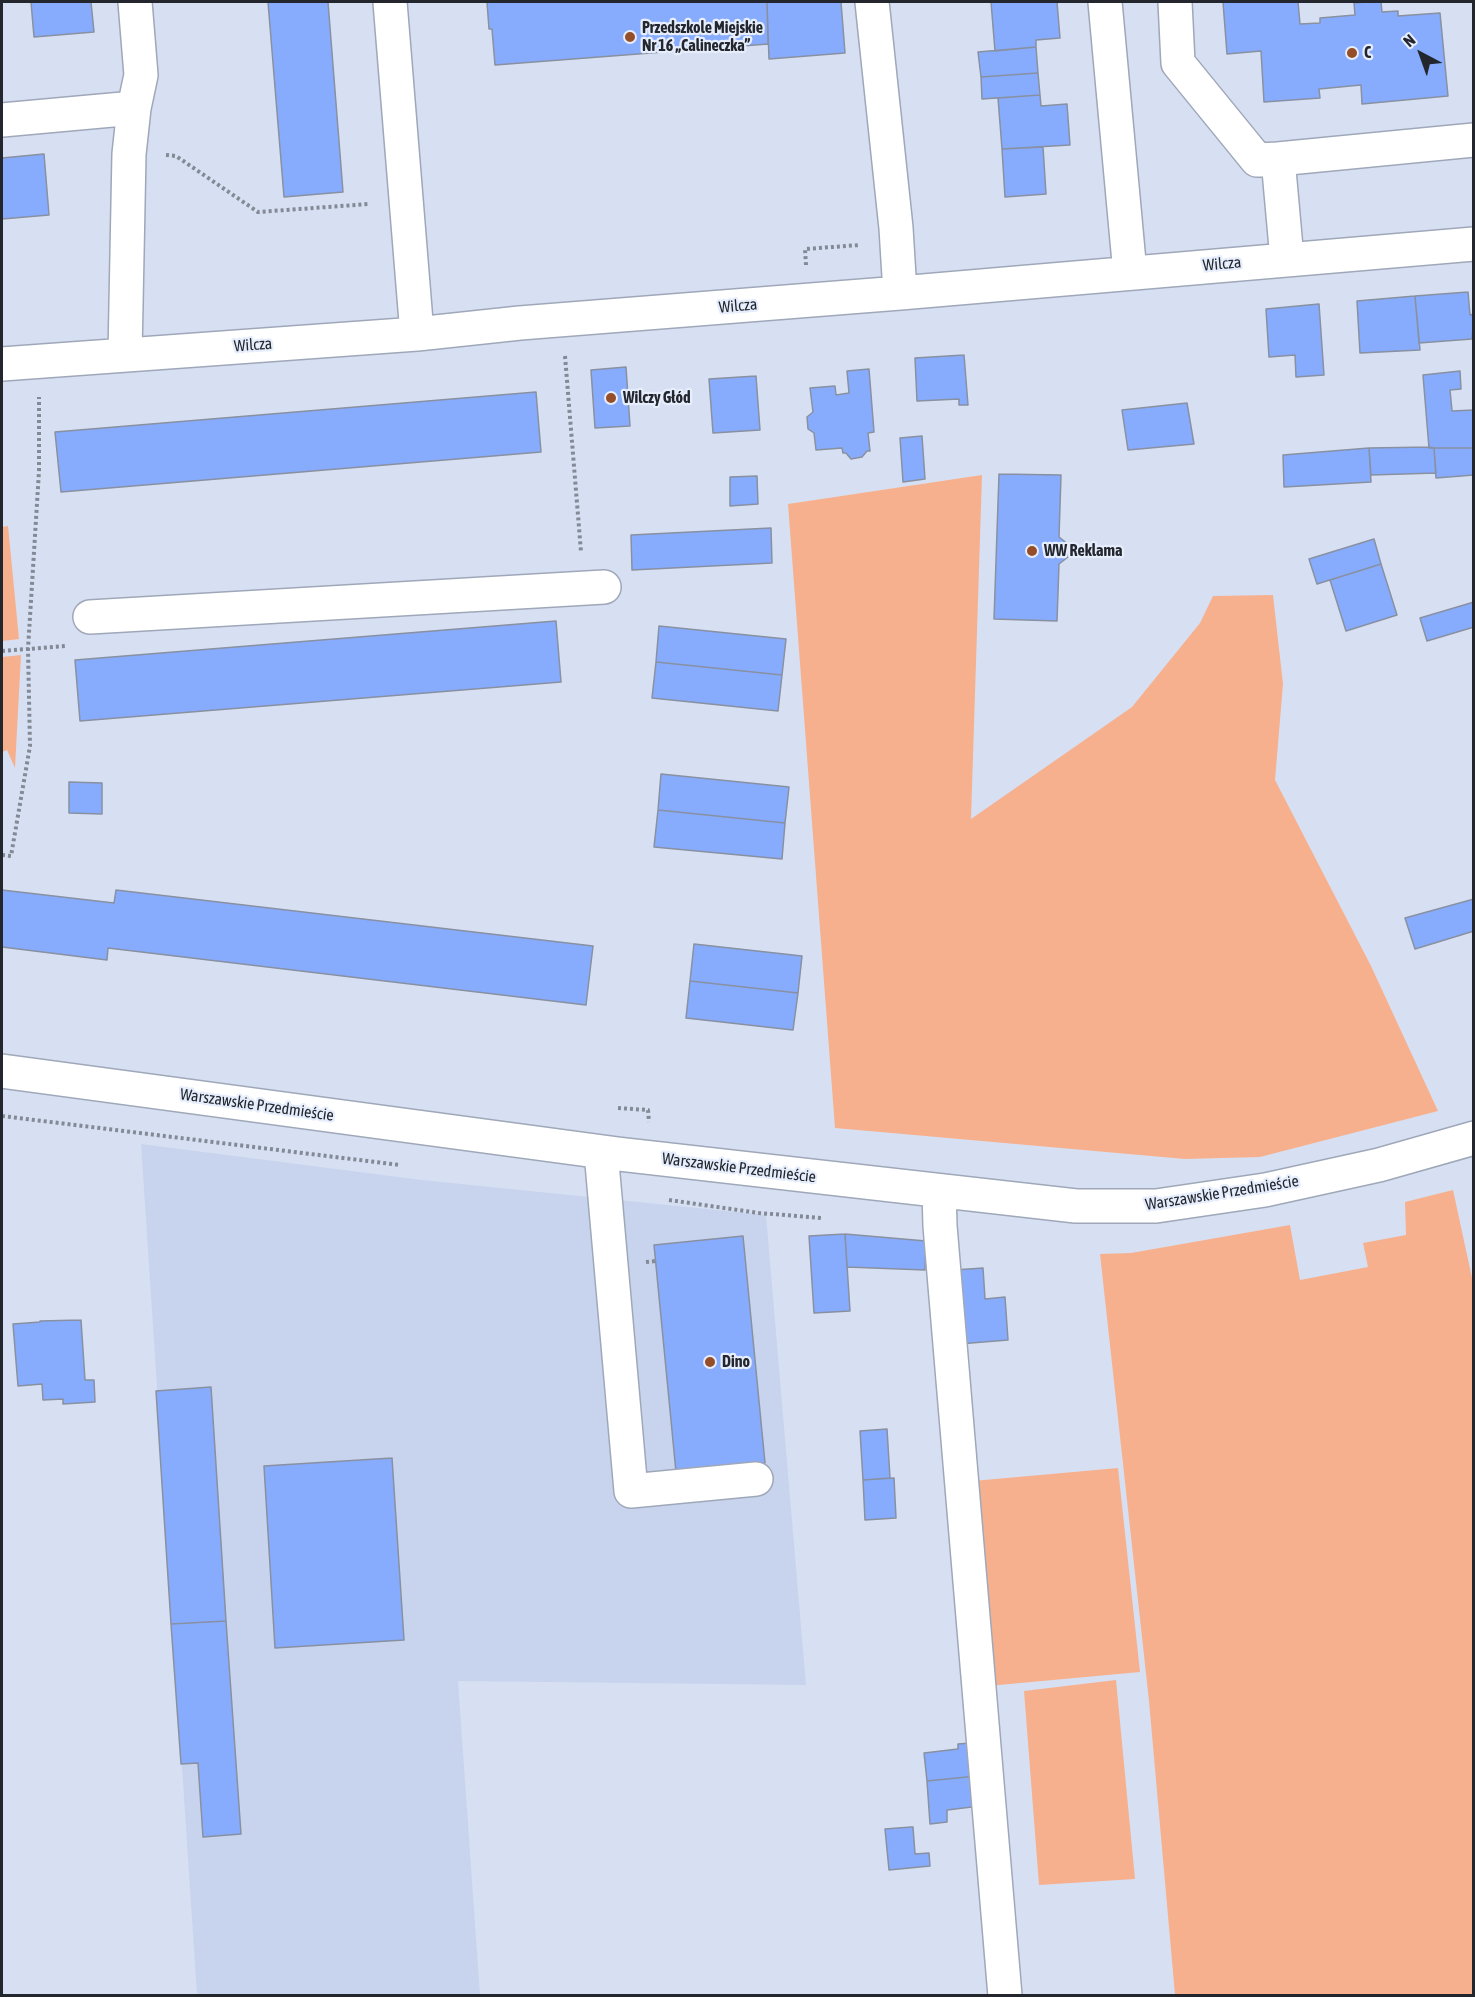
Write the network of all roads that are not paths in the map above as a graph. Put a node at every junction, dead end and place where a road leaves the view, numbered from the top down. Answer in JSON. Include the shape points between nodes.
{"nodes":[{"id":1,"x":135,"y":2,"type":"edge"},
{"id":2,"x":390,"y":2,"type":"edge"},
{"id":3,"x":873,"y":2,"type":"edge"},
{"id":4,"x":1105,"y":2,"type":"edge"},
{"id":5,"x":1175,"y":2,"type":"edge"},
{"id":6,"x":134,"y":108,"type":"junction"},
{"id":7,"x":2,"y":120,"type":"edge"},
{"id":8,"x":1473,"y":140,"type":"edge"},
{"id":9,"x":1278,"y":159,"type":"junction"},
{"id":10,"x":1473,"y":244,"type":"edge"},
{"id":11,"x":1287,"y":258,"type":"junction"},
{"id":12,"x":1130,"y":273,"type":"junction"},
{"id":13,"x":900,"y":293,"type":"junction"},
{"id":14,"x":417,"y":333,"type":"junction"},
{"id":15,"x":125,"y":354,"type":"junction"},
{"id":16,"x":2,"y":364,"type":"edge"},
{"id":17,"x":604,"y":587,"type":"dead end"},
{"id":18,"x":90,"y":617,"type":"dead end"},
{"id":19,"x":2,"y":1071,"type":"edge"},
{"id":20,"x":1473,"y":1138,"type":"edge"},
{"id":21,"x":602,"y":1152,"type":"junction"},
{"id":22,"x":939,"y":1191,"type":"junction"},
{"id":23,"x":756,"y":1479,"type":"dead end"},
{"id":24,"x":1005,"y":1995,"type":"edge"}],
"edges":[{"from":1,"to":6,"type":"street","via":[[141,75]]},
{"from":2,"to":14,"type":"street"},
{"from":3,"to":13,"type":"street"},
{"from":4,"to":12,"type":"street"},
{"from":5,"to":9,"type":"street","via":[[1178,63],[1257,160]]},
{"from":6,"to":7,"type":"street"},
{"from":6,"to":15,"type":"street","via":[[129,153]]},
{"from":8,"to":9,"type":"street"},
{"from":9,"to":11,"type":"street"},
{"from":10,"to":11,"type":"street","name":"Wilcza"},
{"from":11,"to":12,"type":"street","name":"Wilcza"},
{"from":12,"to":13,"type":"street","name":"Wilcza"},
{"from":13,"to":14,"type":"street","name":"Wilcza"},
{"from":14,"to":15,"type":"street","name":"Wilcza"},
{"from":15,"to":16,"type":"street","name":"Wilcza"},
{"from":17,"to":18,"type":"street"},
{"from":19,"to":21,"type":"street","name":"Warszawskie Przedmieście"},
{"from":20,"to":22,"type":"street","name":"Warszawskie Przedmieście","via":[[1265,1190],[1156,1206],[1076,1206]]},
{"from":21,"to":22,"type":"street","name":"Warszawskie Przedmieście"},
{"from":21,"to":23,"type":"street","via":[[631,1491]]},
{"from":22,"to":24,"type":"street"}]}
